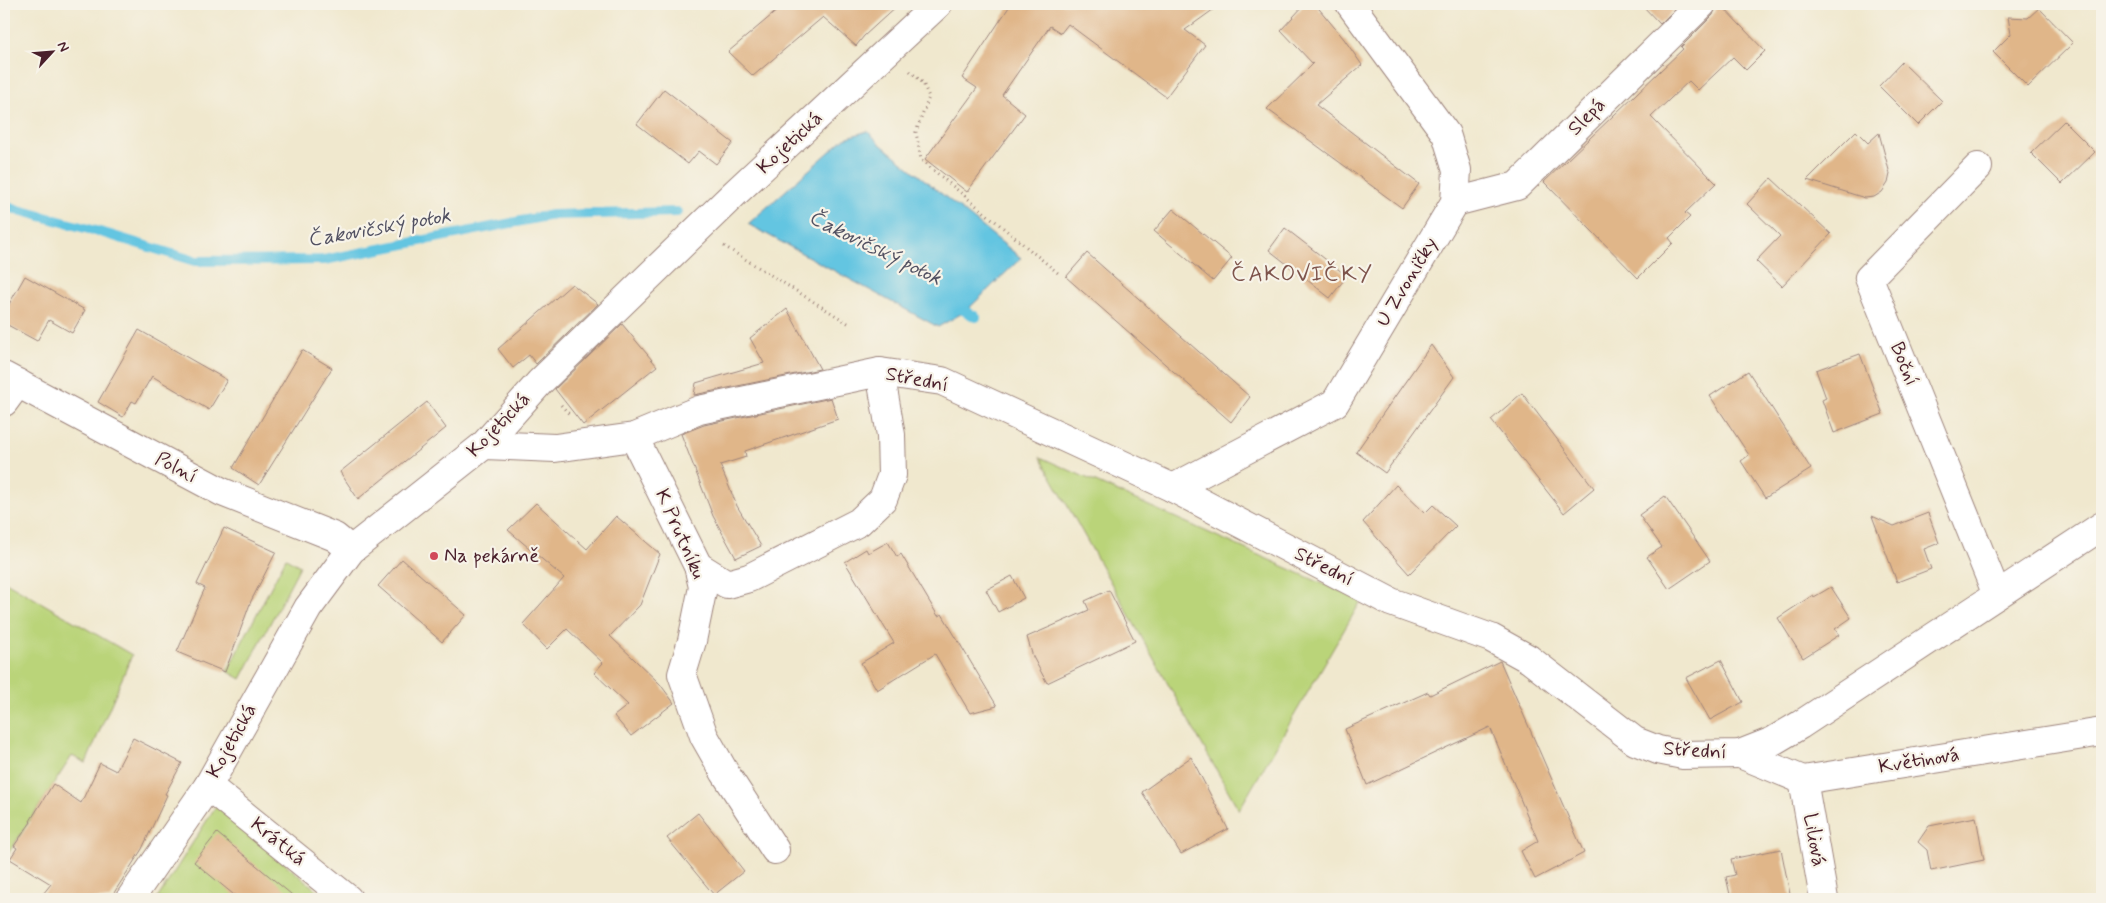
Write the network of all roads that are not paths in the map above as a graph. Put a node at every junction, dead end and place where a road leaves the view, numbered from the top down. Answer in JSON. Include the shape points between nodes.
{"nodes":[{"id":1,"x":938,"y":4,"type":"edge"},
{"id":2,"x":1350,"y":4,"type":"edge"},
{"id":3,"x":1702,"y":4,"type":"edge"},
{"id":4,"x":1978,"y":167,"type":"dead end"},
{"id":5,"x":1455,"y":202,"type":"junction"},
{"id":6,"x":880,"y":372,"type":"junction"},
{"id":7,"x":8,"y":387,"type":"edge"},
{"id":8,"x":634,"y":437,"type":"junction"},
{"id":9,"x":484,"y":445,"type":"junction"},
{"id":10,"x":1173,"y":488,"type":"junction"},
{"id":11,"x":2102,"y":526,"type":"edge"},
{"id":12,"x":351,"y":550,"type":"junction"},
{"id":13,"x":698,"y":566,"type":"junction"},
{"id":14,"x":1997,"y":595,"type":"junction"},
{"id":15,"x":2102,"y":732,"type":"edge"},
{"id":16,"x":1740,"y":754,"type":"junction"},
{"id":17,"x":1803,"y":780,"type":"junction"},
{"id":18,"x":208,"y":786,"type":"junction"},
{"id":19,"x":774,"y":850,"type":"dead end"},
{"id":20,"x":130,"y":899,"type":"edge"},
{"id":21,"x":348,"y":899,"type":"edge"},
{"id":22,"x":1824,"y":899,"type":"edge"}],
"edges":[{"from":1,"to":9,"type":"street","name":"Kojetická","via":[[734,194],[540,382]]},
{"from":2,"to":5,"type":"street","name":"U Zvoničky","via":[[1446,134],[1457,170]]},
{"from":3,"to":5,"type":"street","name":"Slepá","via":[[1517,186]]},
{"from":4,"to":14,"type":"street","name":"Boční","via":[[1869,278]]},
{"from":5,"to":10,"type":"street","name":"U Zvoničky","via":[[1335,403]]},
{"from":6,"to":8,"type":"street","name":"Střední","via":[[699,410]]},
{"from":6,"to":10,"type":"street","name":"Střední","via":[[942,381]]},
{"from":6,"to":13,"type":"street","via":[[890,435],[892,475],[883,499],[859,522],[749,578],[727,584]]},
{"from":7,"to":12,"type":"street","name":"Polní","via":[[222,492],[335,537]]},
{"from":8,"to":9,"type":"street","name":"Střední","via":[[555,448]]},
{"from":8,"to":13,"type":"street","name":"K Prutníku"},
{"from":9,"to":12,"type":"street","name":"Kojetická"},
{"from":10,"to":16,"type":"street","name":"Střední","via":[[1391,602],[1491,638],[1529,659],[1635,741],[1682,755]]},
{"from":11,"to":14,"type":"street","name":"Střední"},
{"from":12,"to":18,"type":"street","name":"Kojetická","via":[[308,608]]},
{"from":13,"to":19,"type":"street","name":"K Prutníku","via":[[703,587],[682,674],[704,736]]},
{"from":14,"to":16,"type":"street","name":"Střední","via":[[1800,725],[1773,741]]},
{"from":15,"to":17,"type":"street","name":"Květinová"},
{"from":16,"to":17,"type":"street"},
{"from":17,"to":22,"type":"street","name":"Liliová"},
{"from":18,"to":20,"type":"street","name":"Kojetická"},
{"from":18,"to":21,"type":"street","name":"Krátká"}]}
